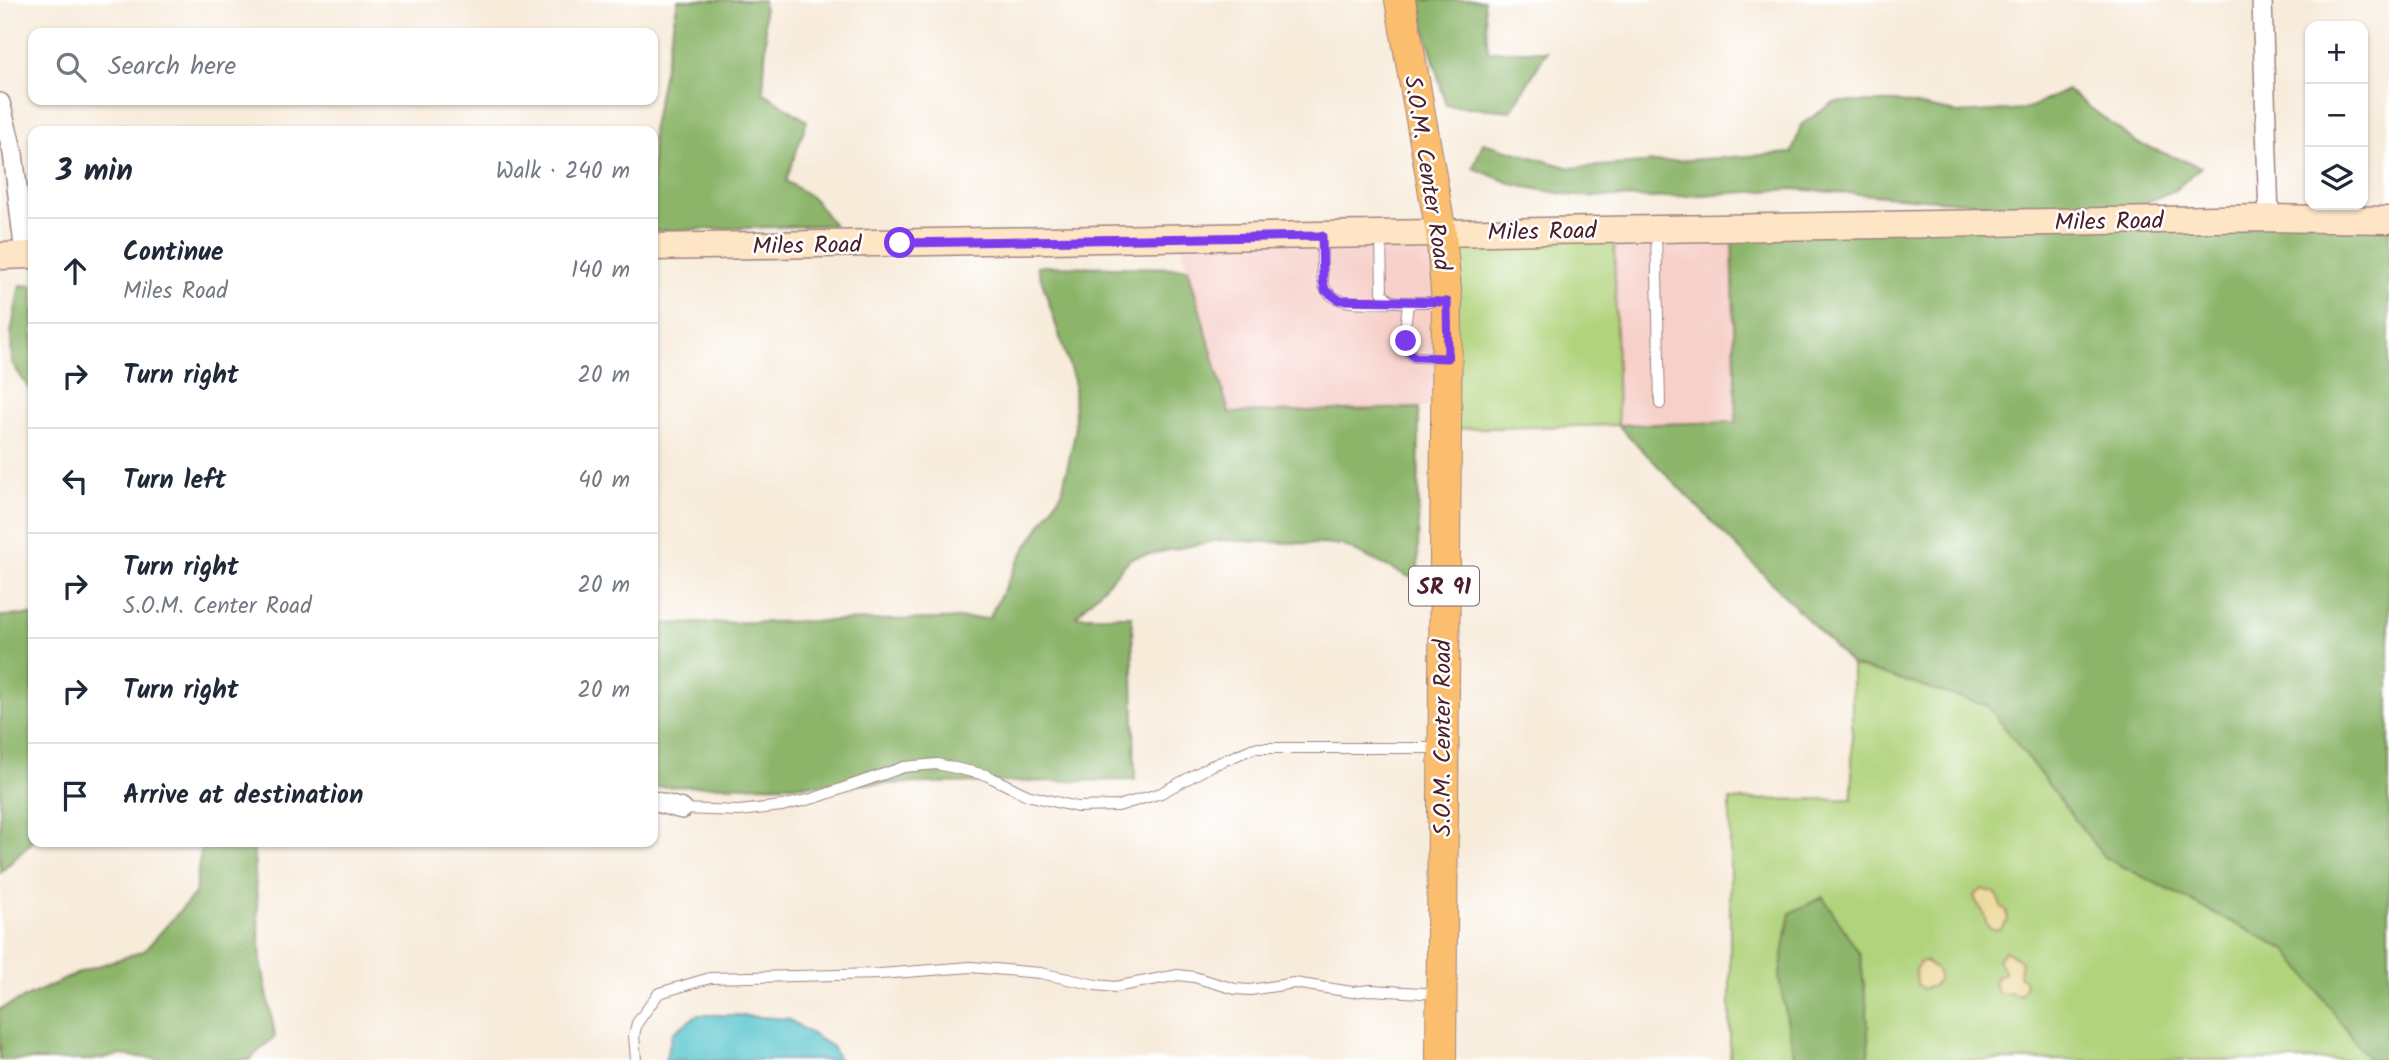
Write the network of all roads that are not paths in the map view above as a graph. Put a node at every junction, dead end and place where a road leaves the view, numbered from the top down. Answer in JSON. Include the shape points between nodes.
{"nodes":[{"id":1,"x":1400,"y":0,"type":"edge"},
{"id":2,"x":2262,"y":0,"type":"edge"},
{"id":3,"x":0,"y":103,"type":"edge"},
{"id":4,"x":2270,"y":218,"type":"junction"},
{"id":5,"x":2389,"y":220,"type":"edge"},
{"id":6,"x":1656,"y":229,"type":"junction"},
{"id":7,"x":1441,"y":233,"type":"junction"},
{"id":8,"x":1381,"y":234,"type":"junction"},
{"id":9,"x":1322,"y":236,"type":"junction"},
{"id":10,"x":658,"y":247,"type":"edge"},
{"id":11,"x":19,"y":256,"type":"edge"},
{"id":12,"x":1392,"y":302,"type":"junction"},
{"id":13,"x":1414,"y":302,"type":"junction"},
{"id":14,"x":1447,"y":302,"type":"junction"},
{"id":15,"x":1406,"y":320,"type":"dead end"},
{"id":16,"x":1406,"y":341,"type":"dead end"},
{"id":17,"x":1448,"y":358,"type":"junction"},
{"id":18,"x":1660,"y":404,"type":"dead end"},
{"id":19,"x":1443,"y":748,"type":"junction"},
{"id":20,"x":658,"y":802,"type":"edge"},
{"id":21,"x":682,"y":809,"type":"joint"},
{"id":22,"x":1441,"y":994,"type":"junction"},
{"id":23,"x":636,"y":1060,"type":"edge"},
{"id":24,"x":1441,"y":1060,"type":"edge"}],
"edges":[{"from":1,"to":7,"type":"main road","name":"S.O.M. Center Road","number":"SR 91"},
{"from":2,"to":4,"type":"street"},
{"from":3,"to":11,"type":"street","via":[[13,153]]},
{"from":4,"to":5,"type":"main road","name":"Miles Road"},
{"from":4,"to":6,"type":"main road","name":"Miles Road"},
{"from":6,"to":7,"type":"main road","name":"Miles Road"},
{"from":6,"to":18,"type":"lane"},
{"from":7,"to":8,"type":"main road","name":"Miles Road"},
{"from":7,"to":14,"type":"main road","name":"S.O.M. Center Road","number":"SR 91"},
{"from":8,"to":9,"type":"main road","name":"Miles Road"},
{"from":8,"to":12,"type":"lane","via":[[1382,292]]},
{"from":9,"to":10,"type":"main road","name":"Miles Road"},
{"from":9,"to":12,"type":"lane","via":[[1325,290],[1348,302]]},
{"from":12,"to":13,"type":"lane"},
{"from":13,"to":14,"type":"lane"},
{"from":13,"to":15,"type":"lane","via":[[1408,305]]},
{"from":14,"to":17,"type":"main road","name":"S.O.M. Center Road","number":"SR 91"},
{"from":16,"to":17,"type":"lane","via":[[1414,357]]},
{"from":17,"to":19,"type":"main road","name":"S.O.M. Center Road","number":"SR 91"},
{"from":19,"to":21,"type":"lane","via":[[1254,748],[1161,793],[1118,806],[1077,807],[1027,795],[986,775],[937,764],[904,767],[782,806],[739,811]]},
{"from":19,"to":22,"type":"main road","name":"S.O.M. Center Road","number":"SR 91"},
{"from":20,"to":21,"type":"street"},
{"from":22,"to":23,"type":"lane","via":[[1352,992],[1294,983],[1235,989],[1178,975],[1115,987],[1040,973],[971,967],[710,978],[659,993],[638,1023]]},
{"from":22,"to":24,"type":"main road","name":"S.O.M. Center Road","number":"SR 91"}]}
